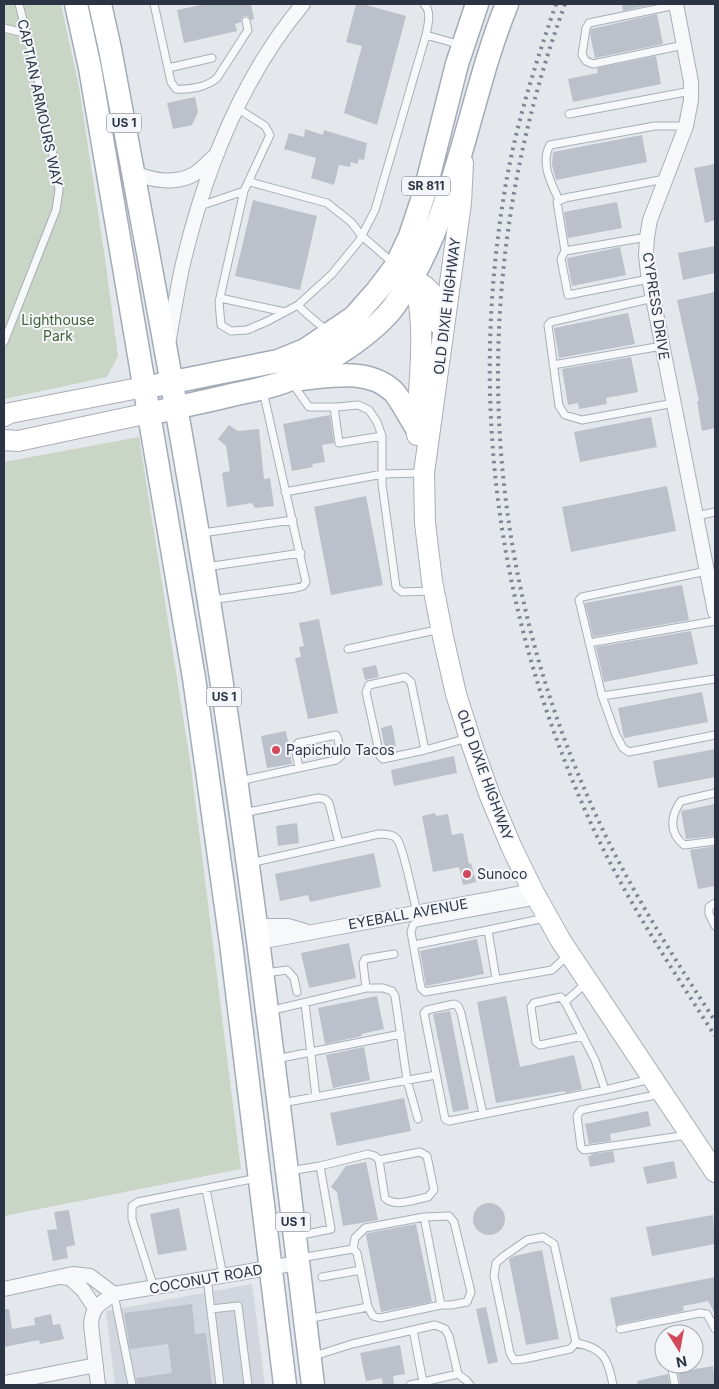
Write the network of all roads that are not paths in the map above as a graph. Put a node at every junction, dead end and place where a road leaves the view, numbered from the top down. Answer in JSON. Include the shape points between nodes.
{"nodes":[{"id":1,"x":19,"y":4,"type":"edge"},
{"id":2,"x":76,"y":4,"type":"edge"},
{"id":3,"x":100,"y":4,"type":"edge"},
{"id":4,"x":154,"y":4,"type":"edge"},
{"id":5,"x":303,"y":4,"type":"edge"},
{"id":6,"x":424,"y":4,"type":"edge"},
{"id":7,"x":477,"y":4,"type":"edge"},
{"id":8,"x":507,"y":4,"type":"edge"},
{"id":9,"x":676,"y":4,"type":"edge"},
{"id":10,"x":246,"y":21,"type":"dead end"},
{"id":11,"x":4,"y":28,"type":"edge"},
{"id":12,"x":27,"y":34,"type":"junction"},
{"id":13,"x":426,"y":35,"type":"junction"},
{"id":14,"x":684,"y":45,"type":"junction"},
{"id":15,"x":463,"y":46,"type":"junction"},
{"id":16,"x":212,"y":58,"type":"dead end"},
{"id":17,"x":168,"y":68,"type":"junction"},
{"id":18,"x":691,"y":91,"type":"junction"},
{"id":19,"x":236,"y":108,"type":"junction"},
{"id":20,"x":569,"y":114,"type":"dead end"},
{"id":21,"x":686,"y":126,"type":"junction"},
{"id":22,"x":464,"y":139,"type":"junction"},
{"id":23,"x":217,"y":154,"type":"junction"},
{"id":24,"x":133,"y":172,"type":"junction"},
{"id":25,"x":666,"y":179,"type":"junction"},
{"id":26,"x":250,"y":182,"type":"junction"},
{"id":27,"x":244,"y":191,"type":"junction"},
{"id":28,"x":560,"y":200,"type":"junction"},
{"id":29,"x":200,"y":206,"type":"junction"},
{"id":30,"x":362,"y":236,"type":"junction"},
{"id":31,"x":647,"y":237,"type":"junction"},
{"id":32,"x":565,"y":251,"type":"junction"},
{"id":33,"x":403,"y":272,"type":"junction"},
{"id":34,"x":649,"y":279,"type":"junction"},
{"id":35,"x":220,"y":298,"type":"junction"},
{"id":36,"x":653,"y":298,"type":"junction"},
{"id":37,"x":298,"y":305,"type":"junction"},
{"id":38,"x":285,"y":312,"type":"junction"},
{"id":39,"x":330,"y":334,"type":"junction"},
{"id":40,"x":4,"y":342,"type":"edge"},
{"id":41,"x":662,"y":346,"type":"junction"},
{"id":42,"x":167,"y":350,"type":"junction"},
{"id":43,"x":554,"y":365,"type":"junction"},
{"id":44,"x":290,"y":380,"type":"junction"},
{"id":45,"x":172,"y":382,"type":"junction"},
{"id":46,"x":144,"y":387,"type":"junction"},
{"id":47,"x":262,"y":388,"type":"junction"},
{"id":48,"x":435,"y":398,"type":"junction"},
{"id":49,"x":674,"y":403,"type":"junction"},
{"id":50,"x":334,"y":407,"type":"junction"},
{"id":51,"x":177,"y":408,"type":"junction"},
{"id":52,"x":150,"y":414,"type":"junction"},
{"id":53,"x":4,"y":416,"type":"edge"},
{"id":54,"x":416,"y":427,"type":"junction"},
{"id":55,"x":382,"y":436,"type":"junction"},
{"id":56,"x":4,"y":440,"type":"edge"},
{"id":57,"x":424,"y":473,"type":"junction"},
{"id":58,"x":383,"y":474,"type":"junction"},
{"id":59,"x":285,"y":492,"type":"junction"},
{"id":60,"x":715,"y":512,"type":"edge"},
{"id":61,"x":696,"y":516,"type":"junction"},
{"id":62,"x":293,"y":520,"type":"junction"},
{"id":63,"x":198,"y":533,"type":"junction"},
{"id":64,"x":301,"y":553,"type":"junction"},
{"id":65,"x":707,"y":564,"type":"junction"},
{"id":66,"x":203,"y":567,"type":"junction"},
{"id":67,"x":434,"y":591,"type":"junction"},
{"id":68,"x":209,"y":601,"type":"junction"},
{"id":69,"x":715,"y":612,"type":"edge"},
{"id":70,"x":715,"y":621,"type":"edge"},
{"id":71,"x":441,"y":629,"type":"junction"},
{"id":72,"x":589,"y":643,"type":"junction"},
{"id":73,"x":348,"y":649,"type":"dead end"},
{"id":74,"x":715,"y":679,"type":"edge"},
{"id":75,"x":602,"y":696,"type":"junction"},
{"id":76,"x":715,"y":735,"type":"edge"},
{"id":77,"x":469,"y":738,"type":"junction"},
{"id":78,"x":425,"y":750,"type":"junction"},
{"id":79,"x":300,"y":768,"type":"junction"},
{"id":80,"x":236,"y":782,"type":"junction"},
{"id":81,"x":715,"y":793,"type":"edge"},
{"id":82,"x":240,"y":814,"type":"junction"},
{"id":83,"x":715,"y":841,"type":"edge"},
{"id":84,"x":339,"y":843,"type":"junction"},
{"id":85,"x":247,"y":864,"type":"junction"},
{"id":86,"x":225,"y":899,"type":"junction"},
{"id":87,"x":540,"y":903,"type":"junction"},
{"id":88,"x":715,"y":903,"type":"edge"},
{"id":89,"x":417,"y":912,"type":"junction"},
{"id":90,"x":715,"y":926,"type":"edge"},
{"id":91,"x":488,"y":930,"type":"junction"},
{"id":92,"x":258,"y":934,"type":"junction"},
{"id":93,"x":231,"y":943,"type":"junction"},
{"id":94,"x":414,"y":945,"type":"junction"},
{"id":95,"x":569,"y":953,"type":"junction"},
{"id":96,"x":394,"y":954,"type":"dead end"},
{"id":97,"x":496,"y":979,"type":"junction"},
{"id":98,"x":263,"y":981,"type":"junction"},
{"id":99,"x":588,"y":981,"type":"junction"},
{"id":100,"x":366,"y":988,"type":"junction"},
{"id":101,"x":297,"y":992,"type":"dead end"},
{"id":102,"x":565,"y":1002,"type":"junction"},
{"id":103,"x":305,"y":1003,"type":"junction"},
{"id":104,"x":267,"y":1012,"type":"junction"},
{"id":105,"x":401,"y":1034,"type":"junction"},
{"id":106,"x":583,"y":1036,"type":"junction"},
{"id":107,"x":311,"y":1052,"type":"junction"},
{"id":108,"x":273,"y":1060,"type":"junction"},
{"id":109,"x":436,"y":1075,"type":"junction"},
{"id":110,"x":407,"y":1080,"type":"junction"},
{"id":111,"x":658,"y":1086,"type":"junction"},
{"id":112,"x":605,"y":1090,"type":"junction"},
{"id":113,"x":316,"y":1097,"type":"junction"},
{"id":114,"x":278,"y":1104,"type":"junction"},
{"id":115,"x":483,"y":1114,"type":"junction"},
{"id":116,"x":418,"y":1119,"type":"dead end"},
{"id":117,"x":691,"y":1134,"type":"junction"},
{"id":118,"x":379,"y":1160,"type":"junction"},
{"id":119,"x":320,"y":1166,"type":"junction"},
{"id":120,"x":286,"y":1171,"type":"junction"},
{"id":121,"x":715,"y":1172,"type":"edge"},
{"id":122,"x":260,"y":1177,"type":"junction"},
{"id":123,"x":206,"y":1189,"type":"junction"},
{"id":124,"x":424,"y":1217,"type":"junction"},
{"id":125,"x":353,"y":1249,"type":"junction"},
{"id":126,"x":296,"y":1253,"type":"junction"},
{"id":127,"x":271,"y":1268,"type":"junction"},
{"id":128,"x":361,"y":1270,"type":"junction"},
{"id":129,"x":223,"y":1276,"type":"junction"},
{"id":130,"x":60,"y":1277,"type":"junction"},
{"id":131,"x":322,"y":1277,"type":"dead end"},
{"id":132,"x":207,"y":1278,"type":"junction"},
{"id":133,"x":154,"y":1288,"type":"junction"},
{"id":134,"x":4,"y":1289,"type":"edge"},
{"id":135,"x":114,"y":1294,"type":"junction"},
{"id":136,"x":442,"y":1305,"type":"junction"},
{"id":137,"x":368,"y":1307,"type":"junction"},
{"id":138,"x":94,"y":1308,"type":"junction"},
{"id":139,"x":211,"y":1309,"type":"junction"},
{"id":140,"x":305,"y":1320,"type":"junction"},
{"id":141,"x":715,"y":1329,"type":"edge"},
{"id":142,"x":413,"y":1330,"type":"junction"},
{"id":143,"x":620,"y":1330,"type":"dead end"},
{"id":144,"x":576,"y":1343,"type":"junction"},
{"id":145,"x":309,"y":1358,"type":"junction"},
{"id":146,"x":96,"y":1365,"type":"junction"},
{"id":147,"x":458,"y":1374,"type":"junction"},
{"id":148,"x":423,"y":1382,"type":"junction"},
{"id":149,"x":4,"y":1383,"type":"edge"},
{"id":150,"x":98,"y":1385,"type":"edge"},
{"id":151,"x":132,"y":1385,"type":"edge"},
{"id":152,"x":220,"y":1385,"type":"edge"},
{"id":153,"x":248,"y":1385,"type":"edge"},
{"id":154,"x":286,"y":1385,"type":"edge"},
{"id":155,"x":313,"y":1385,"type":"edge"},
{"id":156,"x":410,"y":1385,"type":"edge"},
{"id":157,"x":470,"y":1385,"type":"edge"},
{"id":158,"x":613,"y":1385,"type":"edge"}],
"edges":[{"from":1,"to":12,"type":"lane","name":"CAPTIAN ARMOURS WAY"},
{"from":2,"to":46,"type":"main road","number":"US 1","via":[[90,68]]},
{"from":3,"to":24,"type":"main road","number":"US 1"},
{"from":4,"to":17,"type":"lane"},
{"from":5,"to":19,"type":"street","via":[[272,46]]},
{"from":6,"to":13,"type":"lane","via":[[429,13]]},
{"from":7,"to":15,"type":"main road","name":"OLD DIXIE HIGHWAY","number":"SR 811"},
{"from":8,"to":22,"type":"main road","name":"OLD DIXIE HIGHWAY","number":"SR 811"},
{"from":9,"to":14,"type":"street","name":"CYPRESS DRIVE"},
{"from":9,"to":14,"type":"lane","via":[[589,23],[582,55],[593,64]]},
{"from":10,"to":17,"type":"lane","via":[[248,30],[211,83],[176,89]]},
{"from":11,"to":12,"type":"lane"},
{"from":12,"to":40,"type":"lane","name":"CAPTIAN ARMOURS WAY","via":[[59,190],[56,210]]},
{"from":13,"to":15,"type":"lane"},
{"from":13,"to":30,"type":"lane","via":[[375,210]]},
{"from":14,"to":18,"type":"street","name":"CYPRESS DRIVE"},
{"from":15,"to":33,"type":"main road","name":"OLD DIXIE HIGHWAY","number":"SR 811"},
{"from":16,"to":17,"type":"lane"},
{"from":18,"to":20,"type":"lane"},
{"from":18,"to":21,"type":"street","name":"CYPRESS DRIVE"},
{"from":19,"to":23,"type":"street"},
{"from":19,"to":26,"type":"lane","via":[[266,126],[270,134]]},
{"from":21,"to":25,"type":"street","name":"CYPRESS DRIVE"},
{"from":21,"to":28,"type":"lane","via":[[655,126],[550,145],[546,157],[547,172]]},
{"from":22,"to":33,"type":"main road","name":"OLD DIXIE HIGHWAY","number":"SR 811","via":[[428,248]]},
{"from":22,"to":48,"type":"street","name":"OLD DIXIE HIGHWAY","via":[[460,203]]},
{"from":23,"to":24,"type":"street","via":[[196,173],[185,178],[150,179]]},
{"from":23,"to":29,"type":"street"},
{"from":24,"to":42,"type":"main road","number":"US 1"},
{"from":25,"to":28,"type":"lane"},
{"from":25,"to":31,"type":"street","name":"CYPRESS DRIVE"},
{"from":26,"to":27,"type":"lane"},
{"from":26,"to":30,"type":"lane","via":[[327,203],[351,222]]},
{"from":27,"to":29,"type":"lane"},
{"from":27,"to":35,"type":"lane"},
{"from":28,"to":32,"type":"lane","via":[[557,202]]},
{"from":29,"to":42,"type":"street","via":[[182,269]]},
{"from":30,"to":33,"type":"lane"},
{"from":30,"to":37,"type":"lane","via":[[332,274]]},
{"from":31,"to":32,"type":"lane"},
{"from":31,"to":34,"type":"street","name":"CYPRESS DRIVE"},
{"from":32,"to":34,"type":"lane","via":[[561,259],[568,295]]},
{"from":33,"to":39,"type":"main road","name":"OLD DIXIE HIGHWAY","number":"SR 811","via":[[378,291],[354,317]]},
{"from":33,"to":44,"type":"main road","name":"OLD DIXIE HIGHWAY","number":"SR 811","via":[[394,306],[374,326],[329,360]]},
{"from":33,"to":48,"type":"street","via":[[425,284],[437,303]]},
{"from":33,"to":54,"type":"street","name":"OLD DIXIE HIGHWAY","via":[[418,298],[420,317]]},
{"from":34,"to":36,"type":"street","name":"CYPRESS DRIVE"},
{"from":35,"to":38,"type":"lane"},
{"from":35,"to":38,"type":"lane","via":[[221,325],[231,331],[247,330]]},
{"from":36,"to":41,"type":"street","name":"CYPRESS DRIVE"},
{"from":36,"to":43,"type":"lane","via":[[551,322],[548,326]]},
{"from":37,"to":38,"type":"lane"},
{"from":37,"to":39,"type":"lane"},
{"from":39,"to":45,"type":"main road","name":"OLD DIXIE HIGHWAY","number":"SR 811","via":[[278,362]]},
{"from":41,"to":43,"type":"lane"},
{"from":41,"to":49,"type":"street","name":"CYPRESS DRIVE"},
{"from":42,"to":45,"type":"main road","number":"US 1"},
{"from":43,"to":49,"type":"lane","via":[[560,406],[565,415],[573,419]]},
{"from":44,"to":47,"type":"main road","name":"OLD DIXIE HIGHWAY","number":"SR 811"},
{"from":44,"to":50,"type":"lane","via":[[309,407]]},
{"from":44,"to":54,"type":"main road","via":[[354,375],[373,379],[395,392]]},
{"from":45,"to":46,"type":"main road","name":"OLD DIXIE HIGHWAY","number":"SR 811"},
{"from":45,"to":51,"type":"main road","number":"US 1"},
{"from":46,"to":52,"type":"main road","number":"US 1"},
{"from":46,"to":53,"type":"street"},
{"from":47,"to":51,"type":"main road","name":"OLD DIXIE HIGHWAY","number":"SR 811"},
{"from":47,"to":59,"type":"lane"},
{"from":48,"to":57,"type":"street","name":"OLD DIXIE HIGHWAY"},
{"from":49,"to":61,"type":"street","name":"CYPRESS DRIVE"},
{"from":50,"to":55,"type":"lane","via":[[358,405],[369,410]]},
{"from":50,"to":55,"type":"lane","via":[[339,443]]},
{"from":51,"to":52,"type":"main road","name":"OLD DIXIE HIGHWAY","number":"SR 811"},
{"from":51,"to":63,"type":"main road","number":"US 1"},
{"from":52,"to":56,"type":"street","via":[[18,441]]},
{"from":52,"to":86,"type":"main road","number":"US 1","via":[[194,678]]},
{"from":54,"to":57,"type":"street","name":"OLD DIXIE HIGHWAY"},
{"from":55,"to":58,"type":"lane"},
{"from":57,"to":58,"type":"lane"},
{"from":57,"to":67,"type":"street","name":"OLD DIXIE HIGHWAY","via":[[425,523]]},
{"from":58,"to":59,"type":"lane"},
{"from":58,"to":67,"type":"lane","via":[[396,587],[402,592]]},
{"from":59,"to":62,"type":"lane"},
{"from":60,"to":61,"type":"lane"},
{"from":61,"to":65,"type":"street","name":"CYPRESS DRIVE"},
{"from":62,"to":63,"type":"lane"},
{"from":62,"to":64,"type":"lane"},
{"from":63,"to":66,"type":"main road","number":"US 1"},
{"from":64,"to":66,"type":"lane"},
{"from":64,"to":68,"type":"lane","via":[[306,582],[303,586]]},
{"from":65,"to":69,"type":"street","name":"CYPRESS DRIVE"},
{"from":65,"to":72,"type":"lane","via":[[582,597],[579,600]]},
{"from":66,"to":68,"type":"main road","number":"US 1"},
{"from":67,"to":71,"type":"street","name":"OLD DIXIE HIGHWAY"},
{"from":68,"to":80,"type":"main road","number":"US 1"},
{"from":70,"to":72,"type":"lane"},
{"from":71,"to":73,"type":"lane"},
{"from":71,"to":77,"type":"street","name":"OLD DIXIE HIGHWAY"},
{"from":72,"to":75,"type":"lane"},
{"from":74,"to":75,"type":"lane"},
{"from":75,"to":76,"type":"lane","via":[[616,735],[629,752]]},
{"from":77,"to":78,"type":"lane"},
{"from":77,"to":87,"type":"street","name":"OLD DIXIE HIGHWAY","via":[[511,846]]},
{"from":78,"to":78,"type":"lane","via":[[411,682],[405,677],[369,685],[366,692],[380,756],[383,759]]},
{"from":79,"to":79,"type":"lane","via":[[341,756],[336,735],[298,743],[295,746]]},
{"from":79,"to":80,"type":"lane"},
{"from":80,"to":82,"type":"main road","number":"US 1"},
{"from":81,"to":83,"type":"lane","via":[[681,801],[672,824],[677,839],[684,845]]},
{"from":82,"to":84,"type":"lane","via":[[325,799],[329,803]]},
{"from":82,"to":85,"type":"main road","number":"US 1"},
{"from":84,"to":85,"type":"lane"},
{"from":84,"to":89,"type":"lane","via":[[379,834],[397,838]]},
{"from":85,"to":92,"type":"main road","number":"US 1"},
{"from":86,"to":92,"type":"main road","via":[[240,926]]},
{"from":86,"to":93,"type":"main road","number":"US 1"},
{"from":87,"to":89,"type":"street","name":"EYEBALL AVENUE","via":[[506,896]]},
{"from":87,"to":91,"type":"lane"},
{"from":87,"to":94,"type":"lane","via":[[416,923],[412,932]]},
{"from":87,"to":95,"type":"street","name":"OLD DIXIE HIGHWAY"},
{"from":88,"to":90,"type":"lane","via":[[709,907],[708,914]]},
{"from":89,"to":92,"type":"street","name":"EYEBALL AVENUE","via":[[311,932]]},
{"from":91,"to":94,"type":"lane"},
{"from":91,"to":97,"type":"lane"},
{"from":92,"to":98,"type":"main road","number":"US 1"},
{"from":93,"to":98,"type":"main road","via":[[241,950]]},
{"from":93,"to":122,"type":"main road","number":"US 1"},
{"from":94,"to":97,"type":"lane","via":[[421,988],[425,992]]},
{"from":95,"to":97,"type":"lane","via":[[552,970]]},
{"from":95,"to":99,"type":"street","name":"OLD DIXIE HIGHWAY"},
{"from":96,"to":100,"type":"lane","via":[[365,959]]},
{"from":98,"to":101,"type":"lane","via":[[287,970],[294,978]]},
{"from":98,"to":104,"type":"main road","number":"US 1"},
{"from":99,"to":102,"type":"lane"},
{"from":99,"to":111,"type":"street","name":"OLD DIXIE HIGHWAY"},
{"from":100,"to":103,"type":"lane"},
{"from":100,"to":105,"type":"lane","via":[[392,991]]},
{"from":102,"to":106,"type":"lane"},
{"from":102,"to":106,"type":"lane","via":[[560,997],[534,1003],[531,1007],[536,1042],[540,1045]]},
{"from":103,"to":104,"type":"lane"},
{"from":103,"to":107,"type":"lane"},
{"from":104,"to":108,"type":"main road","number":"US 1"},
{"from":105,"to":107,"type":"lane"},
{"from":105,"to":110,"type":"lane"},
{"from":106,"to":112,"type":"lane"},
{"from":107,"to":108,"type":"lane"},
{"from":107,"to":113,"type":"lane"},
{"from":108,"to":114,"type":"main road","number":"US 1"},
{"from":109,"to":110,"type":"lane"},
{"from":109,"to":115,"type":"lane","via":[[445,1119],[449,1121]]},
{"from":109,"to":115,"type":"lane","via":[[424,1013],[454,1004],[461,1013]]},
{"from":110,"to":113,"type":"lane"},
{"from":110,"to":116,"type":"lane"},
{"from":111,"to":112,"type":"lane"},
{"from":111,"to":117,"type":"street","name":"OLD DIXIE HIGHWAY"},
{"from":111,"to":117,"type":"lane","via":[[581,1110],[576,1116],[581,1147],[584,1150]]},
{"from":112,"to":115,"type":"lane"},
{"from":113,"to":114,"type":"lane"},
{"from":114,"to":120,"type":"main road","number":"US 1"},
{"from":117,"to":121,"type":"street","name":"OLD DIXIE HIGHWAY"},
{"from":118,"to":118,"type":"lane","via":[[385,1198],[390,1202],[428,1197],[434,1190],[427,1156],[420,1152]]},
{"from":118,"to":119,"type":"lane","via":[[368,1154]]},
{"from":119,"to":120,"type":"lane"},
{"from":119,"to":126,"type":"lane","via":[[331,1229]]},
{"from":120,"to":126,"type":"main road","number":"US 1"},
{"from":122,"to":123,"type":"lane"},
{"from":122,"to":127,"type":"main road","number":"US 1"},
{"from":123,"to":129,"type":"lane"},
{"from":123,"to":133,"type":"lane","via":[[138,1202],[132,1206],[132,1219]]},
{"from":124,"to":125,"type":"lane","via":[[365,1228],[355,1238]]},
{"from":124,"to":136,"type":"lane"},
{"from":124,"to":136,"type":"lane","via":[[449,1216],[454,1222],[471,1292],[468,1302]]},
{"from":125,"to":126,"type":"lane"},
{"from":125,"to":128,"type":"lane"},
{"from":126,"to":127,"type":"street","name":"COCONUT ROAD"},
{"from":126,"to":140,"type":"main road","number":"US 1"},
{"from":127,"to":129,"type":"street","name":"COCONUT ROAD"},
{"from":127,"to":154,"type":"main road","number":"US 1"},
{"from":128,"to":131,"type":"lane"},
{"from":128,"to":137,"type":"lane"},
{"from":129,"to":132,"type":"street","name":"COCONUT ROAD"},
{"from":130,"to":134,"type":"street"},
{"from":130,"to":135,"type":"street","via":[[73,1274],[90,1276]]},
{"from":130,"to":138,"type":"street","via":[[70,1278],[83,1290]]},
{"from":132,"to":133,"type":"street","name":"COCONUT ROAD"},
{"from":132,"to":139,"type":"lane"},
{"from":133,"to":135,"type":"street","name":"COCONUT ROAD"},
{"from":135,"to":138,"type":"street"},
{"from":135,"to":151,"type":"lane"},
{"from":136,"to":137,"type":"lane","via":[[380,1318],[373,1316]]},
{"from":137,"to":140,"type":"lane"},
{"from":138,"to":146,"type":"street","via":[[91,1325]]},
{"from":139,"to":152,"type":"lane"},
{"from":139,"to":153,"type":"lane","via":[[238,1306]]},
{"from":140,"to":145,"type":"main road","number":"US 1"},
{"from":141,"to":143,"type":"lane","via":[[707,1314],[700,1313]]},
{"from":142,"to":145,"type":"lane"},
{"from":142,"to":147,"type":"lane","via":[[435,1325],[445,1329]]},
{"from":142,"to":148,"type":"lane"},
{"from":144,"to":144,"type":"lane","via":[[554,1244],[543,1237],[526,1240],[496,1263],[494,1276],[510,1353],[514,1360],[524,1359],[570,1349]]},
{"from":144,"to":158,"type":"lane","via":[[591,1346],[603,1356],[609,1364]]},
{"from":145,"to":155,"type":"main road","number":"US 1"},
{"from":146,"to":149,"type":"street"},
{"from":146,"to":150,"type":"street"},
{"from":147,"to":148,"type":"lane"},
{"from":147,"to":157,"type":"lane"},
{"from":148,"to":156,"type":"lane"}]}
